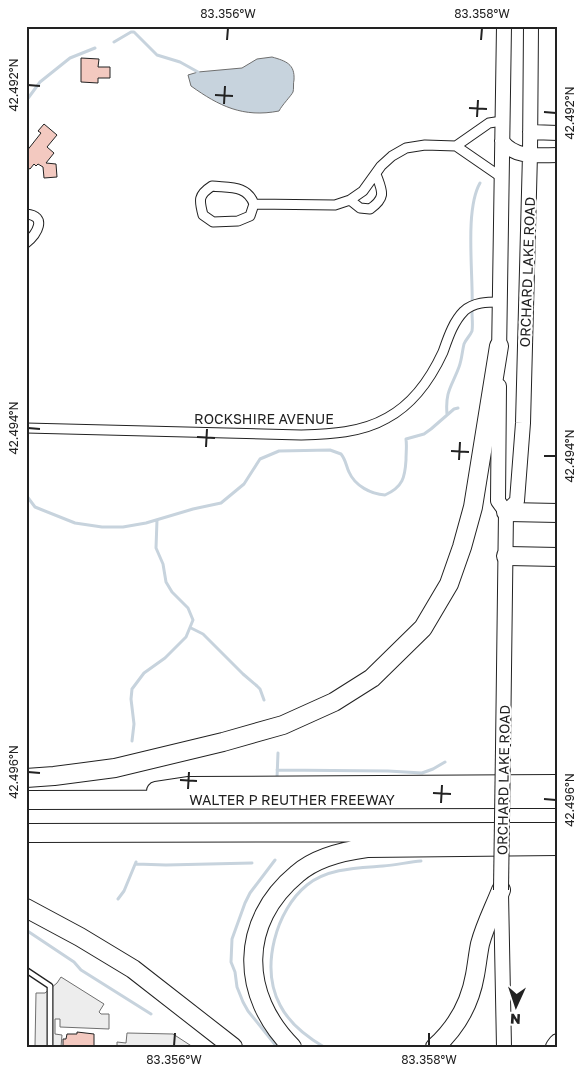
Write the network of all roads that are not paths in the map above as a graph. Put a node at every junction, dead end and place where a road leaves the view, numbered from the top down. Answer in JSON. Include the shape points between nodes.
{"nodes":[{"id":1,"x":504,"y":26,"type":"edge"},
{"id":2,"x":531,"y":26,"type":"edge"},
{"id":3,"x":502,"y":121,"type":"junction"},
{"id":4,"x":530,"y":132,"type":"junction"},
{"id":5,"x":558,"y":133,"type":"edge"},
{"id":6,"x":502,"y":141,"type":"junction"},
{"id":7,"x":456,"y":146,"type":"junction"},
{"id":8,"x":530,"y":154,"type":"junction"},
{"id":9,"x":558,"y":155,"type":"edge"},
{"id":10,"x":376,"y":174,"type":"junction"},
{"id":11,"x":501,"y":177,"type":"junction"},
{"id":12,"x":350,"y":200,"type":"junction"},
{"id":13,"x":254,"y":204,"type":"junction"},
{"id":14,"x":26,"y":214,"type":"edge"},
{"id":15,"x":26,"y":242,"type":"edge"},
{"id":16,"x":500,"y":302,"type":"junction"},
{"id":17,"x":526,"y":330,"type":"junction"},
{"id":18,"x":499,"y":338,"type":"junction"},
{"id":19,"x":26,"y":428,"type":"edge"},
{"id":20,"x":506,"y":512,"type":"junction"},
{"id":21,"x":558,"y":513,"type":"edge"},
{"id":22,"x":506,"y":556,"type":"junction"},
{"id":23,"x":558,"y":557,"type":"edge"},
{"id":24,"x":26,"y":778,"type":"edge"},
{"id":25,"x":558,"y":784,"type":"edge"},
{"id":26,"x":558,"y":799,"type":"edge"},
{"id":27,"x":26,"y":800,"type":"edge"},
{"id":28,"x":93,"y":800,"type":"junction"},
{"id":29,"x":558,"y":832,"type":"edge"},
{"id":30,"x":26,"y":833,"type":"edge"},
{"id":31,"x":558,"y":846,"type":"edge"},
{"id":32,"x":501,"y":890,"type":"junction"},
{"id":33,"x":26,"y":908,"type":"edge"},
{"id":34,"x":26,"y":970,"type":"edge"},
{"id":35,"x":558,"y":1043,"type":"edge"},
{"id":36,"x":50,"y":1047,"type":"edge"},
{"id":37,"x":233,"y":1047,"type":"edge"},
{"id":38,"x":292,"y":1047,"type":"edge"},
{"id":39,"x":435,"y":1047,"type":"edge"},
{"id":40,"x":504,"y":1047,"type":"edge"},
{"id":41,"x":555,"y":1047,"type":"edge"}],
"edges":[{"from":1,"to":3,"type":"main road","name":"ORCHARD LAKE ROAD"},
{"from":2,"to":4,"type":"main road","name":"ORCHARD LAKE ROAD"},
{"from":3,"to":6,"type":"main road","name":"ORCHARD LAKE ROAD"},
{"from":3,"to":7,"type":"street","via":[[489,123]]},
{"from":4,"to":5,"type":"main road"},
{"from":4,"to":8,"type":"main road","name":"ORCHARD LAKE ROAD"},
{"from":6,"to":8,"type":"main road","via":[[512,152]]},
{"from":6,"to":11,"type":"main road","name":"ORCHARD LAKE ROAD"},
{"from":7,"to":10,"type":"street","via":[[406,148],[392,156]]},
{"from":7,"to":11,"type":"street"},
{"from":8,"to":9,"type":"main road"},
{"from":8,"to":17,"type":"main road","name":"ORCHARD LAKE ROAD"},
{"from":10,"to":12,"type":"street","via":[[363,191]]},
{"from":10,"to":12,"type":"street","via":[[382,193],[379,202],[370,209],[360,208]]},
{"from":11,"to":16,"type":"main road","name":"ORCHARD LAKE ROAD"},
{"from":12,"to":13,"type":"street","via":[[335,205]]},
{"from":13,"to":13,"type":"street","via":[[251,195],[241,189],[212,186],[203,191],[199,201],[202,215],[213,222],[238,221],[250,216]]},
{"from":14,"to":15,"type":"street","via":[[33,215],[39,225],[38,232]]},
{"from":16,"to":18,"type":"main road","name":"ORCHARD LAKE ROAD"},
{"from":16,"to":19,"type":"street","name":"ROCKSHIRE AVENUE","via":[[483,302],[464,311],[434,368],[412,398],[387,418],[354,430],[301,435]]},
{"from":17,"to":18,"type":"main road","via":[[518,344],[512,345]]},
{"from":17,"to":20,"type":"main road","name":"ORCHARD LAKE ROAD","via":[[517,501]]},
{"from":18,"to":20,"type":"main road","name":"ORCHARD LAKE ROAD","via":[[498,501]]},
{"from":18,"to":24,"type":"highway","via":[[473,507],[449,584],[423,628],[372,678],[334,702],[283,725],[114,768]]},
{"from":20,"to":21,"type":"highway"},
{"from":20,"to":22,"type":"main road","name":"ORCHARD LAKE ROAD"},
{"from":22,"to":23,"type":"highway"},
{"from":22,"to":32,"type":"main road","name":"ORCHARD LAKE ROAD","bridge":true},
{"from":25,"to":28,"type":"highway","via":[[189,786]]},
{"from":26,"to":28,"type":"highway","name":"WALTER P REUTHER FREEWAY"},
{"from":27,"to":28,"type":"highway","name":"WALTER P REUTHER FREEWAY"},
{"from":29,"to":30,"type":"highway"},
{"from":31,"to":38,"type":"highway","via":[[367,848],[322,860],[298,873],[273,899],[259,925],[253,974],[258,997],[269,1020]]},
{"from":32,"to":39,"type":"highway","via":[[480,945],[470,996],[462,1015]]},
{"from":32,"to":40,"type":"main road","name":"ORCHARD LAKE ROAD"},
{"from":33,"to":37,"type":"highway","via":[[133,969]]},
{"from":34,"to":36,"type":"lane","via":[[50,986]]},
{"from":35,"to":41,"type":"highway"}]}
